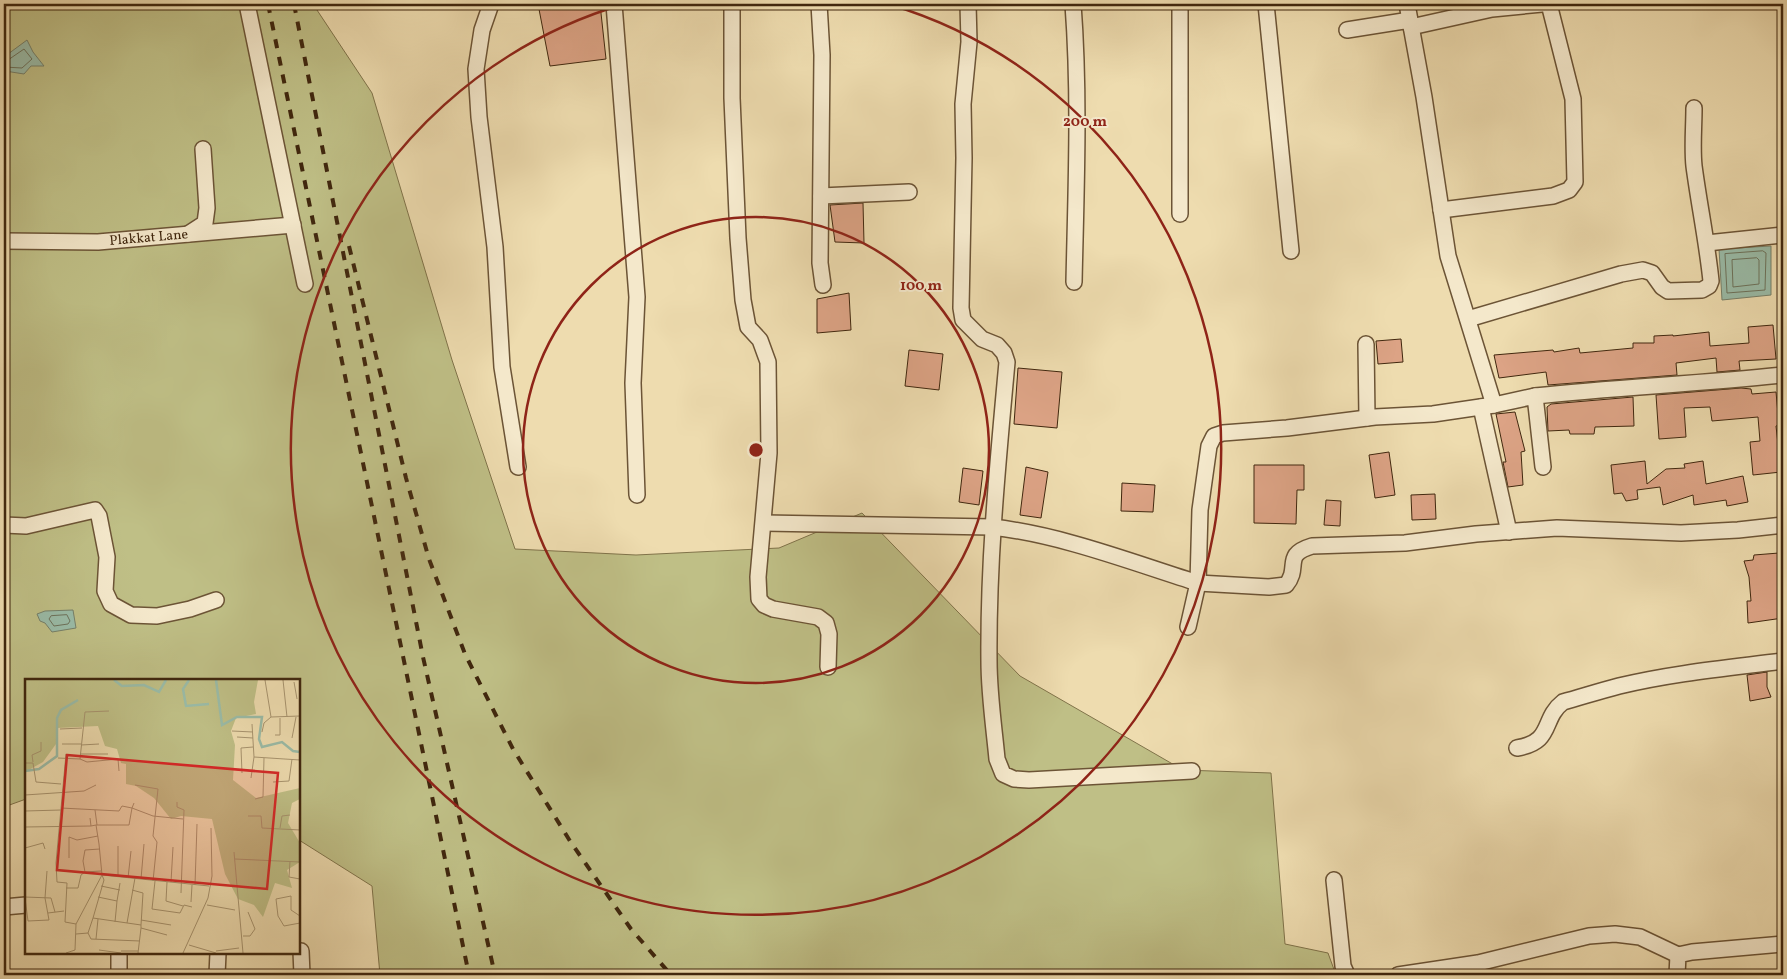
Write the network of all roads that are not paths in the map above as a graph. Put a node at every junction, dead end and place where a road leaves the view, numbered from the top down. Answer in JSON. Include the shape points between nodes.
{"nodes":[{"id":1,"x":248,"y":4,"type":"edge"},
{"id":2,"x":491,"y":4,"type":"edge"},
{"id":3,"x":614,"y":4,"type":"edge"},
{"id":4,"x":732,"y":4,"type":"edge"},
{"id":5,"x":820,"y":4,"type":"edge"},
{"id":6,"x":968,"y":4,"type":"edge"},
{"id":7,"x":1073,"y":4,"type":"edge"},
{"id":8,"x":1180,"y":4,"type":"edge"},
{"id":9,"x":1266,"y":4,"type":"edge"},
{"id":10,"x":1407,"y":4,"type":"edge"},
{"id":11,"x":1542,"y":4,"type":"edge"},
{"id":12,"x":1549,"y":4,"type":"edge"},
{"id":13,"x":1411,"y":24,"type":"junction"},
{"id":14,"x":1346,"y":30,"type":"dead end"},
{"id":15,"x":1694,"y":108,"type":"dead end"},
{"id":16,"x":203,"y":149,"type":"dead end"},
{"id":17,"x":908,"y":192,"type":"dead end"},
{"id":18,"x":821,"y":196,"type":"junction"},
{"id":19,"x":1441,"y":210,"type":"junction"},
{"id":20,"x":1180,"y":214,"type":"dead end"},
{"id":21,"x":293,"y":225,"type":"junction"},
{"id":22,"x":187,"y":234,"type":"junction"},
{"id":23,"x":1783,"y":235,"type":"edge"},
{"id":24,"x":4,"y":241,"type":"edge"},
{"id":25,"x":1707,"y":243,"type":"junction"},
{"id":26,"x":1292,"y":251,"type":"dead end"},
{"id":27,"x":1074,"y":282,"type":"dead end"},
{"id":28,"x":305,"y":284,"type":"dead end"},
{"id":29,"x":823,"y":285,"type":"dead end"},
{"id":30,"x":1468,"y":319,"type":"junction"},
{"id":31,"x":1366,"y":344,"type":"dead end"},
{"id":32,"x":1783,"y":375,"type":"edge"},
{"id":33,"x":1535,"y":396,"type":"junction"},
{"id":34,"x":1488,"y":406,"type":"junction"},
{"id":35,"x":1367,"y":418,"type":"junction"},
{"id":36,"x":518,"y":467,"type":"dead end"},
{"id":37,"x":1543,"y":467,"type":"dead end"},
{"id":38,"x":637,"y":495,"type":"dead end"},
{"id":39,"x":764,"y":524,"type":"junction"},
{"id":40,"x":4,"y":525,"type":"edge"},
{"id":41,"x":1783,"y":525,"type":"edge"},
{"id":42,"x":992,"y":527,"type":"junction"},
{"id":43,"x":1509,"y":532,"type":"junction"},
{"id":44,"x":1198,"y":583,"type":"junction"},
{"id":45,"x":216,"y":600,"type":"dead end"},
{"id":46,"x":1188,"y":626,"type":"dead end"},
{"id":47,"x":1783,"y":662,"type":"edge"},
{"id":48,"x":828,"y":667,"type":"dead end"},
{"id":49,"x":1517,"y":748,"type":"dead end"},
{"id":50,"x":1192,"y":771,"type":"dead end"},
{"id":51,"x":1334,"y":880,"type":"dead end"},
{"id":52,"x":25,"y":905,"type":"edge"},
{"id":53,"x":4,"y":907,"type":"edge"},
{"id":54,"x":1783,"y":944,"type":"edge"},
{"id":55,"x":302,"y":951,"type":"dead end"},
{"id":56,"x":119,"y":954,"type":"edge"},
{"id":57,"x":218,"y":954,"type":"edge"},
{"id":58,"x":1678,"y":955,"type":"junction"},
{"id":59,"x":119,"y":975,"type":"edge"},
{"id":60,"x":217,"y":975,"type":"edge"},
{"id":61,"x":302,"y":975,"type":"edge"},
{"id":62,"x":1347,"y":975,"type":"edge"},
{"id":63,"x":1398,"y":975,"type":"edge"},
{"id":64,"x":1677,"y":975,"type":"edge"}],
"edges":[{"from":1,"to":21,"type":"street"},
{"from":2,"to":36,"type":"street","via":[[482,30],[476,69],[495,247],[502,367]]},
{"from":3,"to":38,"type":"street","via":[[637,297],[633,383]]},
{"from":4,"to":39,"type":"street","via":[[732,98],[743,300],[748,327],[760,340],[768,362],[769,453]]},
{"from":5,"to":18,"type":"street"},
{"from":6,"to":42,"type":"street","via":[[969,42],[963,104],[961,308],[963,320],[982,339],[996,345],[1007,362]]},
{"from":7,"to":27,"type":"street","via":[[1077,82]]},
{"from":8,"to":20,"type":"street"},
{"from":9,"to":26,"type":"street"},
{"from":10,"to":13,"type":"street"},
{"from":11,"to":13,"type":"street"},
{"from":12,"to":19,"type":"street","via":[[1573,99],[1575,182],[1569,190],[1553,196]]},
{"from":13,"to":14,"type":"street"},
{"from":13,"to":19,"type":"street"},
{"from":15,"to":25,"type":"street","via":[[1694,164]]},
{"from":16,"to":22,"type":"street","via":[[205,223]]},
{"from":17,"to":18,"type":"street"},
{"from":18,"to":29,"type":"street","via":[[820,263]]},
{"from":19,"to":30,"type":"street","via":[[1448,256]]},
{"from":21,"to":22,"type":"street","name":"Plakkat Lane"},
{"from":21,"to":28,"type":"street"},
{"from":22,"to":24,"type":"street","name":"Plakkat Lane","via":[[98,242]]},
{"from":23,"to":25,"type":"street"},
{"from":25,"to":30,"type":"street","via":[[1711,281],[1702,290],[1668,291],[1652,272],[1643,270]]},
{"from":30,"to":34,"type":"street"},
{"from":31,"to":35,"type":"street"},
{"from":32,"to":33,"type":"street"},
{"from":33,"to":34,"type":"street"},
{"from":33,"to":37,"type":"street"},
{"from":34,"to":35,"type":"street","via":[[1433,414]]},
{"from":34,"to":43,"type":"street"},
{"from":35,"to":44,"type":"street","via":[[1214,436],[1209,446],[1200,510]]},
{"from":39,"to":42,"type":"street"},
{"from":39,"to":48,"type":"street","via":[[759,598],[773,609],[818,617],[826,623]]},
{"from":40,"to":45,"type":"street","via":[[26,526],[95,510],[107,557],[105,591],[112,604],[130,615],[157,616]]},
{"from":41,"to":43,"type":"street","via":[[1681,533],[1557,528]]},
{"from":42,"to":44,"type":"street","via":[[1063,541]]},
{"from":42,"to":50,"type":"street","via":[[988,663],[998,759],[1003,774],[1029,780]]},
{"from":43,"to":44,"type":"street","via":[[1405,543],[1312,546],[1300,549],[1294,556],[1292,578],[1286,585]]},
{"from":44,"to":46,"type":"street"},
{"from":47,"to":49,"type":"street","via":[[1653,679],[1563,702],[1538,741]]},
{"from":51,"to":62,"type":"street","via":[[1343,966]]},
{"from":52,"to":53,"type":"street"},
{"from":54,"to":58,"type":"street"},
{"from":55,"to":61,"type":"street"},
{"from":56,"to":59,"type":"street"},
{"from":57,"to":60,"type":"street"},
{"from":58,"to":63,"type":"street","via":[[1640,937],[1615,934],[1588,936],[1478,963]]},
{"from":58,"to":64,"type":"street"}]}
